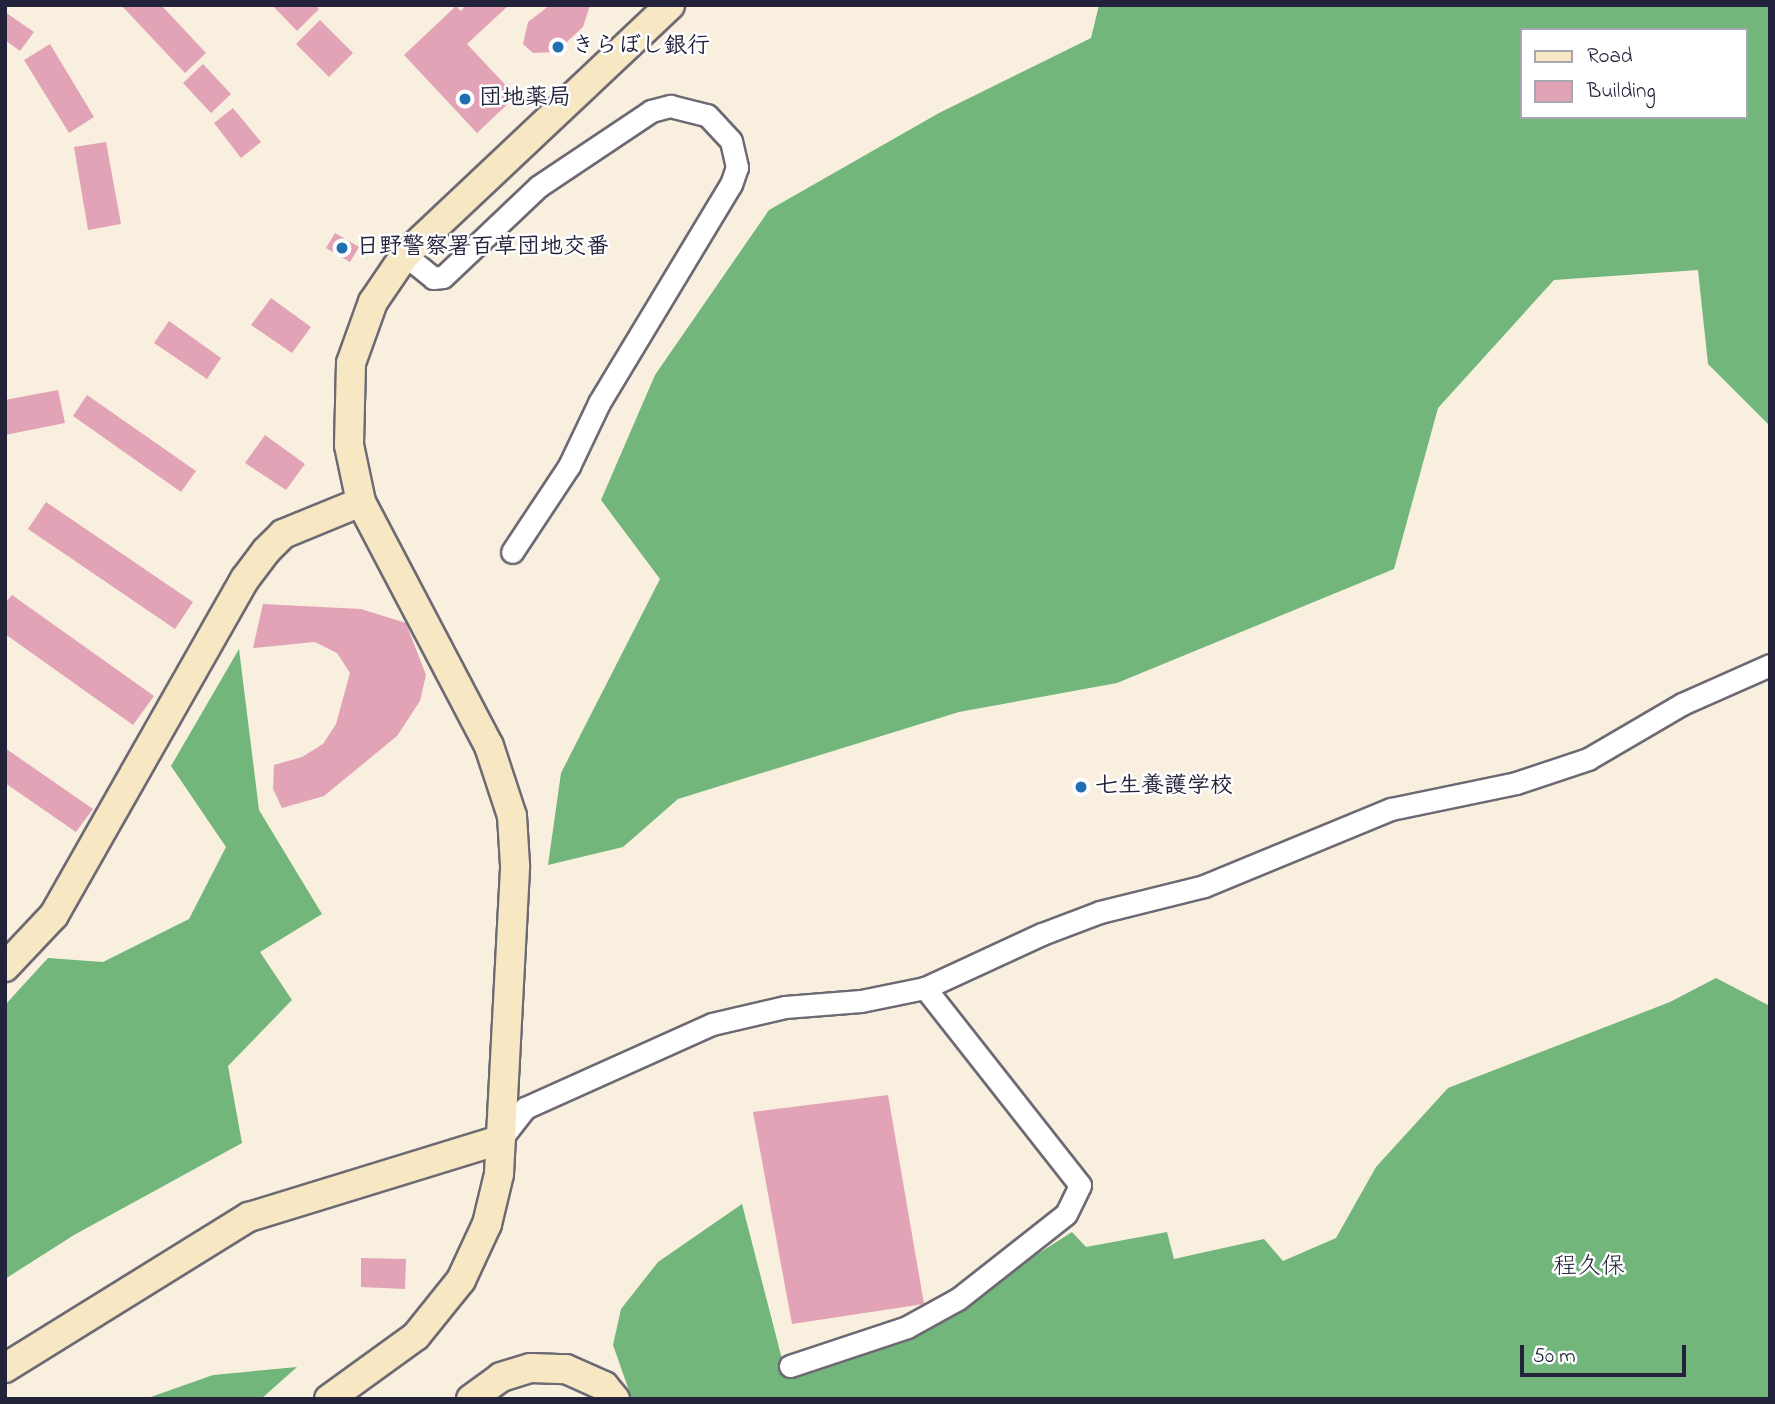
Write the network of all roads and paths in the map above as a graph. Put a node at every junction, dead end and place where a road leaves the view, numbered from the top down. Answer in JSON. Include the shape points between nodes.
{"nodes":[{"id":1,"x":670,"y":5,"type":"edge"},
{"id":2,"x":405,"y":255,"type":"junction"},
{"id":3,"x":361,"y":502,"type":"junction"},
{"id":4,"x":512,"y":552,"type":"dead end"},
{"id":5,"x":1770,"y":665,"type":"edge"},
{"id":6,"x":5,"y":967,"type":"edge"},
{"id":7,"x":925,"y":988,"type":"junction"},
{"id":8,"x":500,"y":1140,"type":"junction"},
{"id":9,"x":790,"y":1366,"type":"dead end"},
{"id":10,"x":5,"y":1368,"type":"edge"},
{"id":11,"x":329,"y":1399,"type":"edge"},
{"id":12,"x":471,"y":1399,"type":"edge"},
{"id":13,"x":615,"y":1399,"type":"edge"}],
"edges":[{"from":1,"to":2,"type":"street"},
{"from":2,"to":3,"type":"street","via":[[373,302],[351,363],[349,445]]},
{"from":2,"to":4,"type":"street","via":[[433,278],[443,277],[539,186],[651,111],[670,106],[707,115],[731,141],[737,167],[731,184],[599,403],[569,466]]},
{"from":3,"to":6,"type":"street","via":[[283,534],[265,551],[54,915]]},
{"from":3,"to":8,"type":"street","via":[[489,746],[512,816],[515,865]]},
{"from":5,"to":7,"type":"street","via":[[1682,704],[1588,759],[1516,783],[1391,809],[1204,886],[1100,912],[1042,934]]},
{"from":7,"to":8,"type":"street","via":[[861,1001],[772,1009],[712,1024],[525,1108]]},
{"from":7,"to":9,"type":"street","via":[[1080,1185],[1066,1214],[958,1299],[906,1326]]},
{"from":8,"to":10,"type":"street","via":[[249,1217]]},
{"from":8,"to":11,"type":"street","via":[[495,1201],[461,1280],[416,1336]]},
{"from":12,"to":13,"type":"street","via":[[501,1377],[531,1368],[566,1369],[604,1386]]}]}
